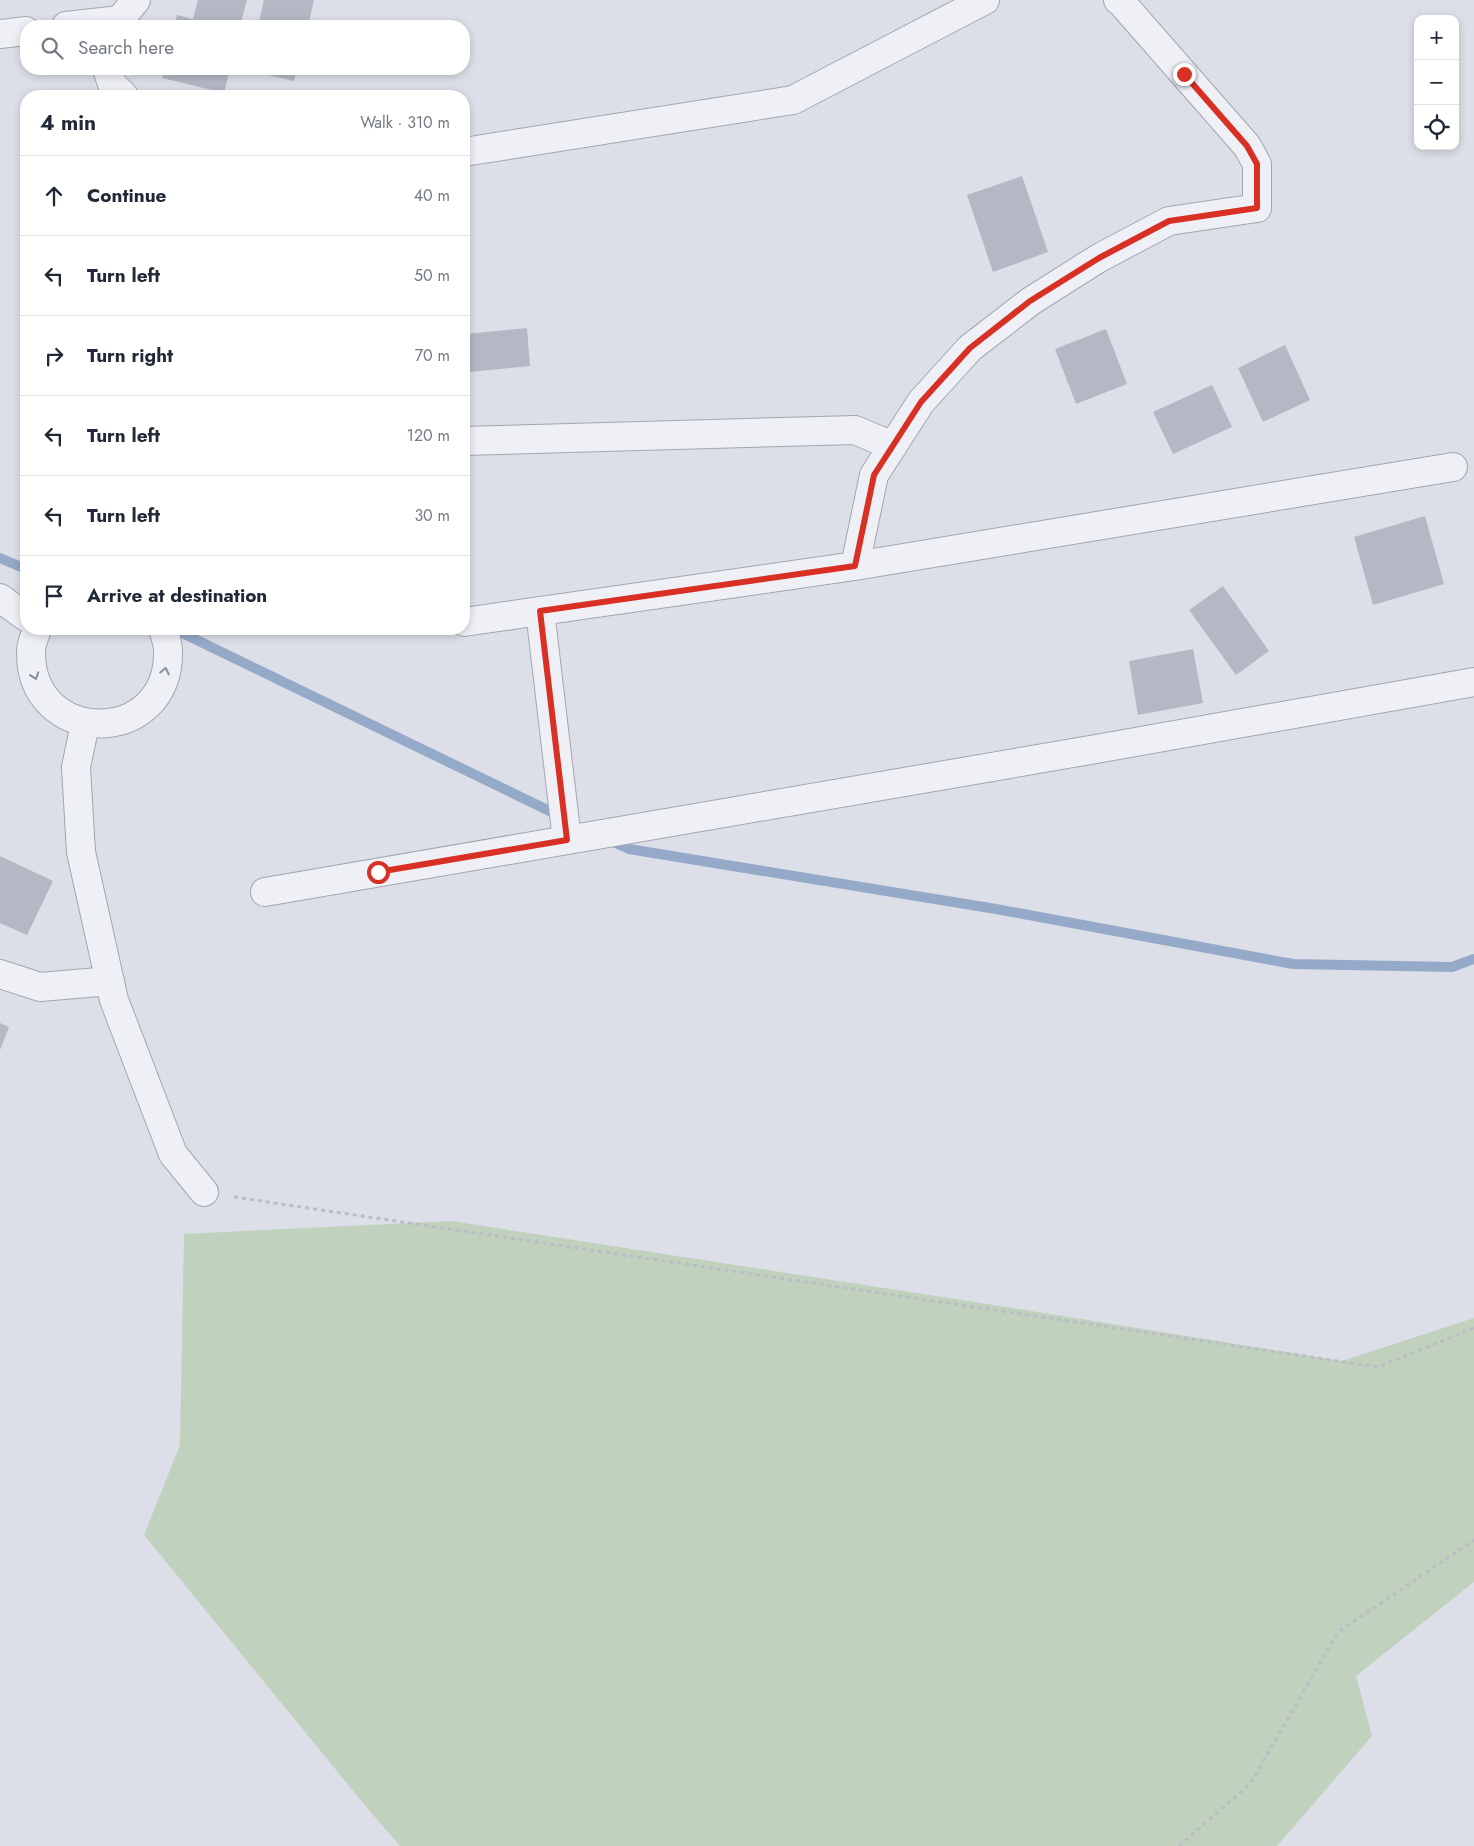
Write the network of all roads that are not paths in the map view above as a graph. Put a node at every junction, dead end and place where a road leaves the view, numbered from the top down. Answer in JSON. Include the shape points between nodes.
{"nodes":[{"id":1,"x":986,"y":0,"type":"edge"},
{"id":2,"x":1118,"y":0,"type":"edge"},
{"id":3,"x":123,"y":16,"type":"edge"},
{"id":4,"x":100,"y":20,"type":"edge"},
{"id":5,"x":20,"y":32,"type":"edge"},
{"id":6,"x":0,"y":34,"type":"edge"},
{"id":7,"x":109,"y":75,"type":"edge"},
{"id":8,"x":118,"y":90,"type":"edge"},
{"id":9,"x":470,"y":151,"type":"edge"},
{"id":10,"x":470,"y":440,"type":"edge"},
{"id":11,"x":893,"y":446,"type":"junction"},
{"id":12,"x":1453,"y":467,"type":"dead end"},
{"id":13,"x":855,"y":566,"type":"junction"},
{"id":14,"x":0,"y":598,"type":"edge"},
{"id":15,"x":540,"y":611,"type":"junction"},
{"id":16,"x":20,"y":613,"type":"edge"},
{"id":17,"x":470,"y":621,"type":"edge"},
{"id":18,"x":35,"y":635,"type":"edge"},
{"id":19,"x":164,"y":635,"type":"edge"},
{"id":20,"x":1474,"y":682,"type":"edge"},
{"id":21,"x":85,"y":724,"type":"junction"},
{"id":22,"x":567,"y":840,"type":"junction"},
{"id":23,"x":265,"y":892,"type":"dead end"},
{"id":24,"x":0,"y":974,"type":"edge"},
{"id":25,"x":110,"y":981,"type":"junction"},
{"id":26,"x":204,"y":1192,"type":"road end"}],
"edges":[{"from":1,"to":9,"type":"street","via":[[793,100]]},
{"from":2,"to":11,"type":"street","via":[[1247,146],[1257,164],[1257,208],[1169,221],[1099,258],[1030,301],[970,348],[921,402]]},
{"from":3,"to":4,"type":"street"},
{"from":5,"to":6,"type":"street"},
{"from":7,"to":8,"type":"street"},
{"from":10,"to":11,"type":"street","via":[[855,430]]},
{"from":11,"to":13,"type":"street","via":[[874,475]]},
{"from":12,"to":13,"type":"street"},
{"from":13,"to":15,"type":"street"},
{"from":14,"to":16,"type":"street"},
{"from":15,"to":17,"type":"street"},
{"from":15,"to":22,"type":"street"},
{"from":18,"to":21,"type":"street","one_way":true,"via":[[30,649],[33,674],[44,697],[62,714]]},
{"from":21,"to":19,"type":"street","one_way":true,"via":[[127,719],[145,707],[159,691],[167,671],[168,649]]},
{"from":20,"to":22,"type":"street"},
{"from":21,"to":25,"type":"street","via":[[76,767],[81,852]]},
{"from":22,"to":23,"type":"street"},
{"from":24,"to":25,"type":"street","via":[[40,987]]},
{"from":25,"to":26,"type":"street","via":[[114,1000],[173,1154]]}]}
